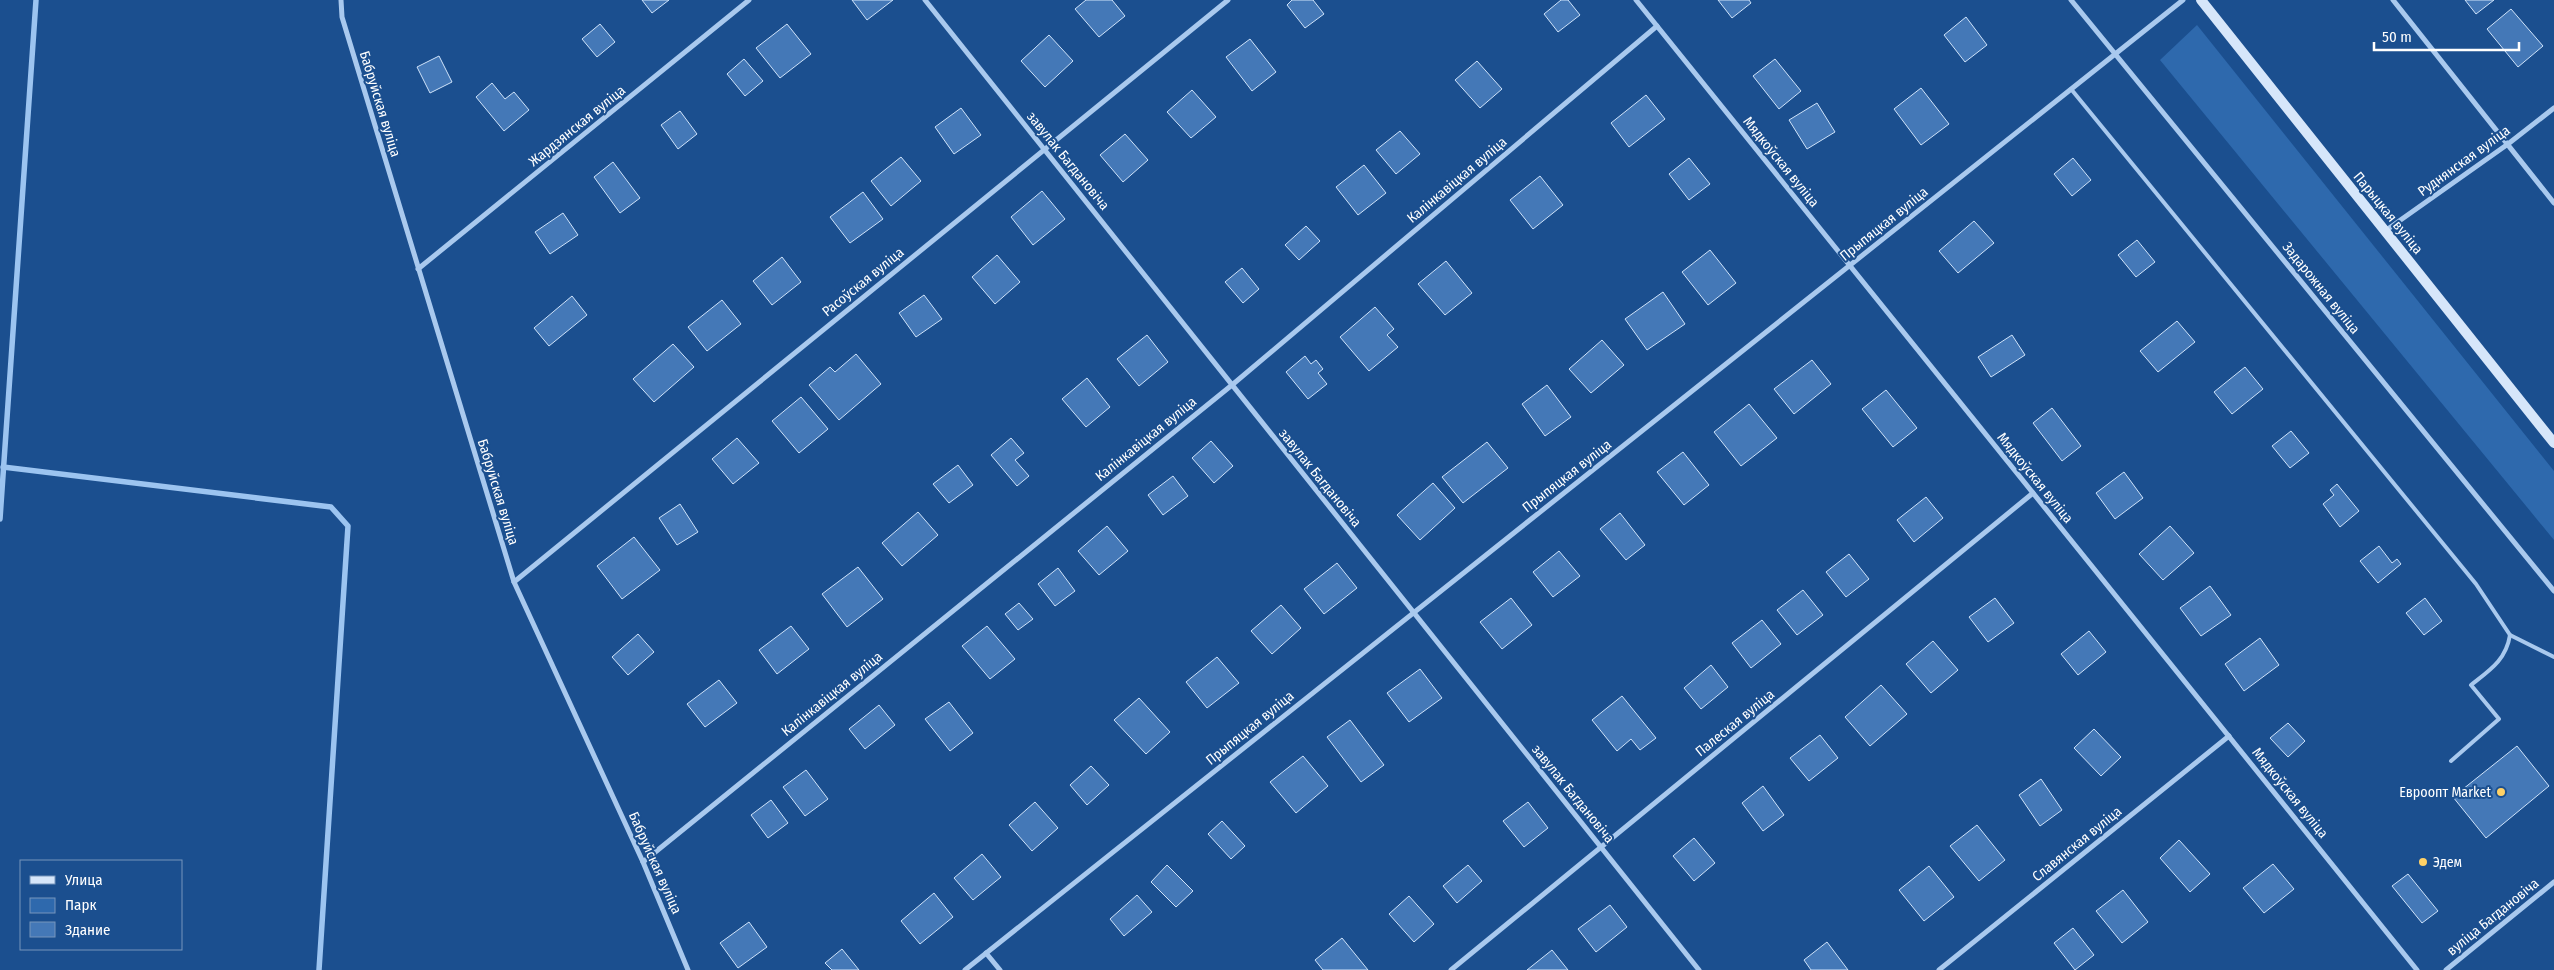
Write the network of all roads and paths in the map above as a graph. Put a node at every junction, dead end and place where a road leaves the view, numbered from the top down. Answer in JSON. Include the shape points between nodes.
{"nodes":[{"id":1,"x":341,"y":0,"type":"edge"},
{"id":2,"x":749,"y":0,"type":"edge"},
{"id":3,"x":925,"y":0,"type":"edge"},
{"id":4,"x":1228,"y":0,"type":"edge"},
{"id":5,"x":1636,"y":0,"type":"edge"},
{"id":6,"x":2071,"y":0,"type":"edge"},
{"id":7,"x":2183,"y":0,"type":"edge"},
{"id":8,"x":2201,"y":0,"type":"edge"},
{"id":9,"x":2392,"y":0,"type":"edge"},
{"id":10,"x":1657,"y":26,"type":"junction"},
{"id":11,"x":2115,"y":54,"type":"junction"},
{"id":12,"x":2072,"y":89,"type":"junction"},
{"id":13,"x":2554,"y":108,"type":"edge"},
{"id":14,"x":2508,"y":144,"type":"junction"},
{"id":15,"x":1044,"y":149,"type":"junction"},
{"id":16,"x":2554,"y":203,"type":"edge"},
{"id":17,"x":2386,"y":231,"type":"junction"},
{"id":18,"x":1850,"y":266,"type":"junction"},
{"id":19,"x":418,"y":269,"type":"junction"},
{"id":20,"x":1232,"y":385,"type":"junction"},
{"id":21,"x":2554,"y":443,"type":"edge"},
{"id":22,"x":2033,"y":494,"type":"junction"},
{"id":23,"x":514,"y":582,"type":"junction"},
{"id":24,"x":2554,"y":591,"type":"edge"},
{"id":25,"x":1413,"y":612,"type":"junction"},
{"id":26,"x":2510,"y":635,"type":"junction"},
{"id":27,"x":2554,"y":657,"type":"edge"},
{"id":28,"x":2229,"y":736,"type":"junction"},
{"id":29,"x":2451,"y":761,"type":"dead end"},
{"id":30,"x":1600,"y":847,"type":"junction"},
{"id":31,"x":643,"y":862,"type":"junction"},
{"id":32,"x":2554,"y":882,"type":"edge"},
{"id":33,"x":986,"y":953,"type":"junction"},
{"id":34,"x":688,"y":970,"type":"edge"},
{"id":35,"x":965,"y":970,"type":"edge"},
{"id":36,"x":1000,"y":970,"type":"edge"},
{"id":37,"x":1451,"y":970,"type":"edge"},
{"id":38,"x":1698,"y":970,"type":"edge"},
{"id":39,"x":1939,"y":970,"type":"edge"},
{"id":40,"x":2417,"y":970,"type":"edge"},
{"id":41,"x":2446,"y":970,"type":"edge"}],
"edges":[{"from":1,"to":19,"type":"street","name":"Бабруйская вуліца","via":[[342,17]]},
{"from":2,"to":19,"type":"street","name":"Жардзянская вуліца"},
{"from":3,"to":15,"type":"street","name":"завулак Багдановіча"},
{"from":4,"to":15,"type":"street","name":"Расоўская вуліца"},
{"from":5,"to":10,"type":"street","name":"Мядкоўская вуліца"},
{"from":6,"to":11,"type":"street","name":"Задарожная вуліца"},
{"from":7,"to":11,"type":"street","name":"Прыпяцкая вуліца"},
{"from":8,"to":17,"type":"main road","name":"Парыцкая вуліца"},
{"from":9,"to":14,"type":"street"},
{"from":10,"to":18,"type":"street","name":"Мядкоўская вуліца"},
{"from":10,"to":20,"type":"street","name":"Калінкавіцкая вуліца"},
{"from":11,"to":12,"type":"street","name":"Прыпяцкая вуліца"},
{"from":11,"to":24,"type":"street","name":"Задарожная вуліца"},
{"from":12,"to":18,"type":"street","name":"Прыпяцкая вуліца"},
{"from":12,"to":26,"type":"lane","via":[[2476,584]]},
{"from":13,"to":14,"type":"street","name":"Руднянская вуліца"},
{"from":14,"to":16,"type":"street"},
{"from":14,"to":17,"type":"street","name":"Руднянская вуліца"},
{"from":15,"to":20,"type":"street","name":"завулак Багдановіча"},
{"from":15,"to":23,"type":"street","name":"Расоўская вуліца"},
{"from":17,"to":21,"type":"main road","name":"Парыцкая вуліца"},
{"from":18,"to":22,"type":"street","name":"Мядкоўская вуліца"},
{"from":18,"to":25,"type":"street","name":"Прыпяцкая вуліца"},
{"from":19,"to":23,"type":"street","name":"Бабруйская вуліца"},
{"from":20,"to":25,"type":"street","name":"завулак Багдановіча"},
{"from":20,"to":31,"type":"street","name":"Калінкавіцкая вуліца"},
{"from":22,"to":28,"type":"street","name":"Мядкоўская вуліца"},
{"from":22,"to":30,"type":"street","name":"Палеская вуліца"},
{"from":23,"to":31,"type":"street","name":"Бабруйская вуліца"},
{"from":25,"to":30,"type":"street","name":"завулак Багдановіча"},
{"from":25,"to":33,"type":"street","name":"Прыпяцкая вуліца"},
{"from":26,"to":27,"type":"lane"},
{"from":26,"to":29,"type":"lane","via":[[2508,650],[2471,685],[2499,719]]},
{"from":28,"to":39,"type":"street","name":"Славянская вуліца"},
{"from":28,"to":40,"type":"street","name":"Мядкоўская вуліца"},
{"from":30,"to":37,"type":"street","name":"Палеская вуліца"},
{"from":30,"to":38,"type":"street","name":"завулак Багдановіча"},
{"from":31,"to":34,"type":"street","name":"Бабруйская вуліца"},
{"from":32,"to":41,"type":"street","name":"вуліца Багдановіча"},
{"from":33,"to":35,"type":"street","name":"Прыпяцкая вуліца"},
{"from":33,"to":36,"type":"street"}]}
